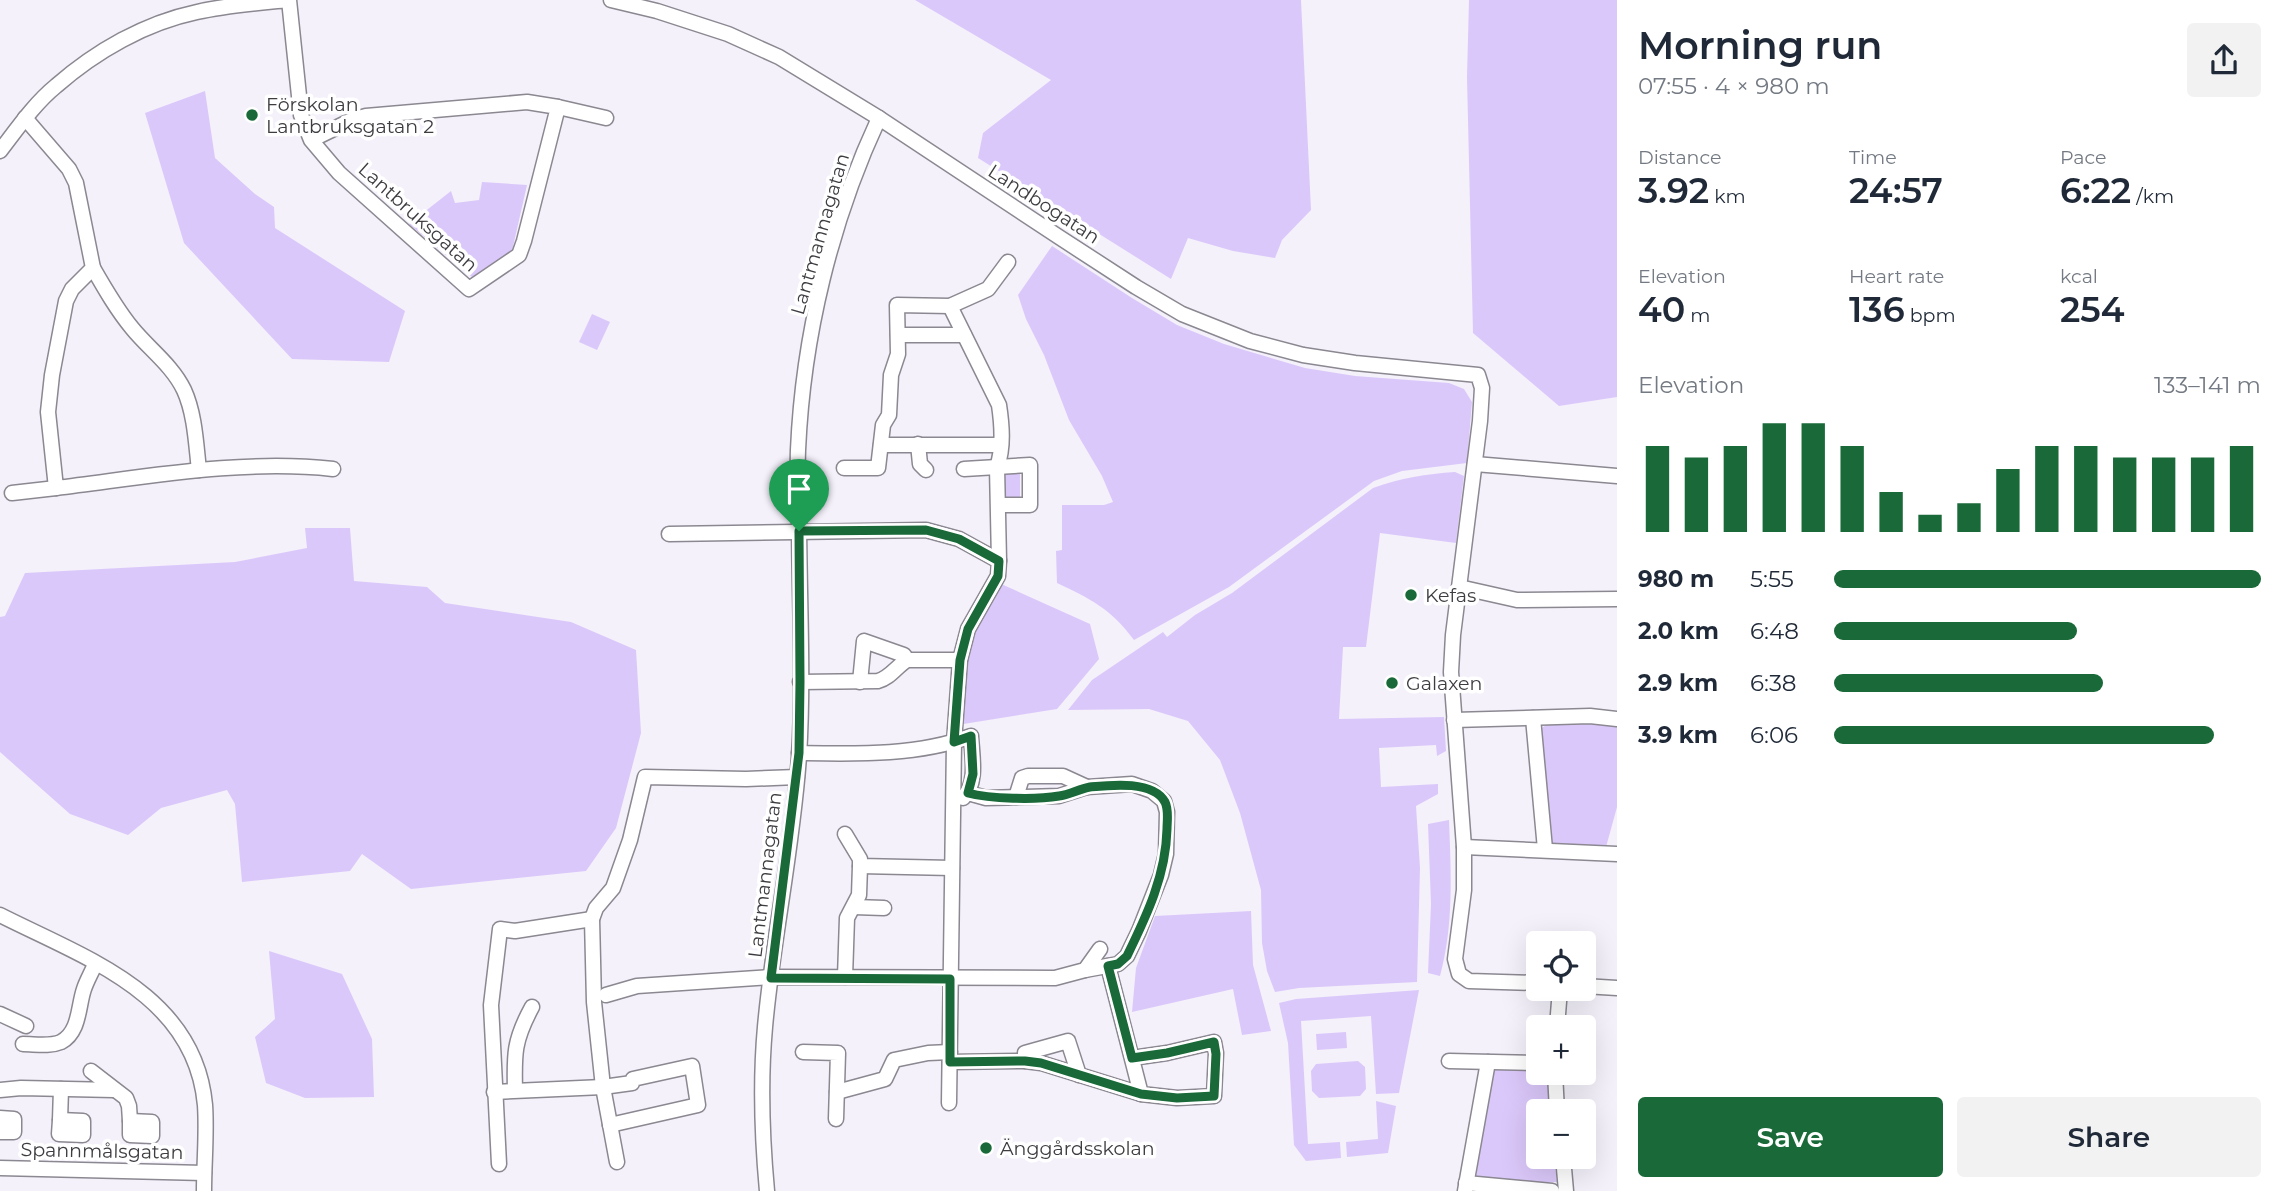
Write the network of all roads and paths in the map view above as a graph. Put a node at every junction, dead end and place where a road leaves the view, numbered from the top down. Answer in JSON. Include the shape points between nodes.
{"nodes":[{"id":1,"x":289,"y":0,"type":"edge"},
{"id":2,"x":611,"y":0,"type":"edge"},
{"id":3,"x":558,"y":107,"type":"junction"},
{"id":4,"x":25,"y":118,"type":"junction"},
{"id":5,"x":606,"y":118,"type":"dead end"},
{"id":6,"x":879,"y":118,"type":"junction"},
{"id":7,"x":311,"y":140,"type":"junction"},
{"id":8,"x":0,"y":151,"type":"edge"},
{"id":9,"x":1007,"y":262,"type":"dead end"},
{"id":10,"x":93,"y":268,"type":"junction"},
{"id":11,"x":950,"y":306,"type":"junction"},
{"id":12,"x":898,"y":335,"type":"junction"},
{"id":13,"x":964,"y":335,"type":"junction"},
{"id":14,"x":918,"y":444,"type":"junction"},
{"id":15,"x":881,"y":445,"type":"junction"},
{"id":16,"x":1001,"y":445,"type":"junction"},
{"id":17,"x":1475,"y":464,"type":"junction"},
{"id":18,"x":997,"y":467,"type":"junction"},
{"id":19,"x":845,"y":468,"type":"dead end"},
{"id":20,"x":333,"y":469,"type":"dead end"},
{"id":21,"x":964,"y":469,"type":"dead end"},
{"id":22,"x":199,"y":470,"type":"junction"},
{"id":23,"x":926,"y":470,"type":"dead end"},
{"id":24,"x":1617,"y":476,"type":"edge"},
{"id":25,"x":56,"y":488,"type":"junction"},
{"id":26,"x":12,"y":493,"type":"dead end"},
{"id":27,"x":999,"y":505,"type":"junction"},
{"id":28,"x":799,"y":531,"type":"junction"},
{"id":29,"x":669,"y":534,"type":"dead end"},
{"id":30,"x":999,"y":561,"type":"junction"},
{"id":31,"x":1459,"y":587,"type":"junction"},
{"id":32,"x":1617,"y":599,"type":"edge"},
{"id":33,"x":907,"y":660,"type":"junction"},
{"id":34,"x":960,"y":660,"type":"junction"},
{"id":35,"x":800,"y":682,"type":"junction"},
{"id":36,"x":860,"y":682,"type":"junction"},
{"id":37,"x":1534,"y":718,"type":"junction"},
{"id":38,"x":1617,"y":719,"type":"edge"},
{"id":39,"x":1454,"y":720,"type":"junction"},
{"id":40,"x":954,"y":742,"type":"junction"},
{"id":41,"x":799,"y":753,"type":"junction"},
{"id":42,"x":797,"y":777,"type":"junction"},
{"id":43,"x":1087,"y":788,"type":"junction"},
{"id":44,"x":968,"y":793,"type":"junction"},
{"id":45,"x":1016,"y":797,"type":"junction"},
{"id":46,"x":953,"y":807,"type":"junction"},
{"id":47,"x":845,"y":834,"type":"dead end"},
{"id":48,"x":1464,"y":847,"type":"junction"},
{"id":49,"x":1545,"y":849,"type":"junction"},
{"id":50,"x":1617,"y":854,"type":"edge"},
{"id":51,"x":860,"y":866,"type":"junction"},
{"id":52,"x":952,"y":868,"type":"junction"},
{"id":53,"x":854,"y":907,"type":"junction"},
{"id":54,"x":884,"y":908,"type":"dead end"},
{"id":55,"x":0,"y":915,"type":"edge"},
{"id":56,"x":592,"y":919,"type":"junction"},
{"id":57,"x":1100,"y":949,"type":"dead end"},
{"id":58,"x":95,"y":964,"type":"junction"},
{"id":59,"x":1108,"y":966,"type":"junction"},
{"id":60,"x":1085,"y":970,"type":"junction"},
{"id":61,"x":845,"y":977,"type":"junction"},
{"id":62,"x":771,"y":978,"type":"junction"},
{"id":63,"x":950,"y":979,"type":"junction"},
{"id":64,"x":1526,"y":983,"type":"edge"},
{"id":65,"x":1596,"y":987,"type":"edge"},
{"id":66,"x":1617,"y":988,"type":"edge"},
{"id":67,"x":606,"y":995,"type":"dead end"},
{"id":68,"x":532,"y":1007,"type":"dead end"},
{"id":69,"x":0,"y":1014,"type":"edge"},
{"id":70,"x":26,"y":1026,"type":"dead end"},
{"id":71,"x":23,"y":1044,"type":"dead end"},
{"id":72,"x":803,"y":1052,"type":"dead end"},
{"id":73,"x":950,"y":1057,"type":"junction"},
{"id":74,"x":1132,"y":1058,"type":"junction"},
{"id":75,"x":1025,"y":1061,"type":"junction"},
{"id":76,"x":1449,"y":1061,"type":"dead end"},
{"id":77,"x":1488,"y":1062,"type":"junction"},
{"id":78,"x":1526,"y":1063,"type":"edge"},
{"id":79,"x":91,"y":1070,"type":"dead end"},
{"id":80,"x":1079,"y":1074,"type":"junction"},
{"id":81,"x":603,"y":1087,"type":"junction"},
{"id":82,"x":61,"y":1089,"type":"junction"},
{"id":83,"x":0,"y":1090,"type":"edge"},
{"id":84,"x":114,"y":1090,"type":"junction"},
{"id":85,"x":516,"y":1090,"type":"junction"},
{"id":86,"x":495,"y":1092,"type":"junction"},
{"id":87,"x":837,"y":1092,"type":"junction"},
{"id":88,"x":1141,"y":1094,"type":"junction"},
{"id":89,"x":949,"y":1103,"type":"dead end"},
{"id":90,"x":0,"y":1118,"type":"edge"},
{"id":91,"x":836,"y":1119,"type":"dead end"},
{"id":92,"x":60,"y":1120,"type":"dead end"},
{"id":93,"x":130,"y":1121,"type":"dead end"},
{"id":94,"x":610,"y":1125,"type":"junction"},
{"id":95,"x":0,"y":1132,"type":"edge"},
{"id":96,"x":617,"y":1162,"type":"dead end"},
{"id":97,"x":499,"y":1164,"type":"dead end"},
{"id":98,"x":0,"y":1168,"type":"edge"},
{"id":99,"x":1564,"y":1169,"type":"edge"},
{"id":100,"x":204,"y":1173,"type":"junction"},
{"id":101,"x":1465,"y":1187,"type":"edge"},
{"id":102,"x":204,"y":1191,"type":"edge"},
{"id":103,"x":767,"y":1191,"type":"edge"},
{"id":104,"x":1552,"y":1191,"type":"edge"},
{"id":105,"x":1566,"y":1191,"type":"edge"}],
"edges":[{"from":1,"to":4,"type":"street","via":[[196,12],[119,41],[55,86]]},
{"from":1,"to":7,"type":"street","name":"Lantbruksgatan","via":[[301,115]]},
{"from":2,"to":6,"type":"street","name":"Landbogatan","via":[[728,34],[779,57]]},
{"from":3,"to":5,"type":"street"},
{"from":3,"to":7,"type":"street","via":[[527,102],[366,116]]},
{"from":3,"to":7,"type":"street","name":"Lantbruksgatan","via":[[519,255],[469,289],[339,173]]},
{"from":4,"to":8,"type":"street"},
{"from":4,"to":10,"type":"street","via":[[76,183]]},
{"from":6,"to":17,"type":"street","name":"Landbogatan","via":[[1182,314],[1250,341],[1303,355],[1478,375],[1482,388]]},
{"from":6,"to":28,"type":"street","name":"Lantmannagatan","via":[[847,195],[816,305],[802,395]]},
{"from":9,"to":11,"type":"street","via":[[988,289]]},
{"from":10,"to":22,"type":"street","via":[[133,330],[173,372],[185,392]]},
{"from":10,"to":25,"type":"street","via":[[66,301],[51,375],[48,412]]},
{"from":11,"to":12,"type":"street","via":[[897,305]]},
{"from":11,"to":13,"type":"street"},
{"from":12,"to":13,"type":"street"},
{"from":12,"to":15,"type":"street"},
{"from":13,"to":16,"type":"street","via":[[999,405]]},
{"from":14,"to":15,"type":"street"},
{"from":14,"to":16,"type":"street"},
{"from":14,"to":23,"type":"street","via":[[920,464]]},
{"from":15,"to":19,"type":"street","via":[[878,468]]},
{"from":16,"to":18,"type":"street"},
{"from":17,"to":24,"type":"street"},
{"from":17,"to":31,"type":"street"},
{"from":18,"to":21,"type":"street"},
{"from":18,"to":27,"type":"street"},
{"from":18,"to":27,"type":"street","via":[[1030,465],[1030,505]]},
{"from":20,"to":22,"type":"street","via":[[299,465]]},
{"from":22,"to":25,"type":"street"},
{"from":25,"to":26,"type":"street"},
{"from":27,"to":30,"type":"street"},
{"from":28,"to":29,"type":"street"},
{"from":28,"to":30,"type":"street","via":[[926,530],[959,539]]},
{"from":28,"to":35,"type":"street","name":"Lantmannagatan"},
{"from":30,"to":34,"type":"street","via":[[998,576],[968,629]]},
{"from":31,"to":32,"type":"street","via":[[1517,600]]},
{"from":31,"to":39,"type":"street","via":[[1451,672]]},
{"from":33,"to":34,"type":"street"},
{"from":33,"to":36,"type":"street","via":[[886,679]]},
{"from":33,"to":36,"type":"street","via":[[864,641]]},
{"from":34,"to":40,"type":"street"},
{"from":35,"to":36,"type":"street"},
{"from":35,"to":41,"type":"street","name":"Lantmannagatan"},
{"from":37,"to":38,"type":"street"},
{"from":37,"to":39,"type":"street"},
{"from":37,"to":49,"type":"street"},
{"from":39,"to":48,"type":"street"},
{"from":40,"to":41,"type":"street","via":[[861,755]]},
{"from":40,"to":44,"type":"street","via":[[971,736],[973,774]]},
{"from":40,"to":46,"type":"street"},
{"from":41,"to":42,"type":"street","name":"Lantmannagatan"},
{"from":42,"to":56,"type":"street","name":"Lantmannagatan","via":[[645,777],[613,888]]},
{"from":42,"to":62,"type":"street","name":"Lantmannagatan"},
{"from":43,"to":45,"type":"street","via":[[1059,796]]},
{"from":43,"to":45,"type":"street","via":[[1063,776],[1028,776],[1022,778]]},
{"from":43,"to":59,"type":"street","via":[[1132,784],[1152,791],[1164,801],[1167,812],[1167,853],[1161,875],[1127,956]]},
{"from":44,"to":45,"type":"street"},
{"from":44,"to":46,"type":"street"},
{"from":46,"to":52,"type":"street"},
{"from":47,"to":51,"type":"street"},
{"from":48,"to":49,"type":"street"},
{"from":48,"to":64,"type":"street","via":[[1455,960],[1459,974],[1469,981]]},
{"from":49,"to":50,"type":"street"},
{"from":51,"to":52,"type":"street"},
{"from":51,"to":53,"type":"street"},
{"from":52,"to":63,"type":"street"},
{"from":53,"to":54,"type":"street"},
{"from":53,"to":61,"type":"street","via":[[847,918]]},
{"from":55,"to":58,"type":"street"},
{"from":56,"to":81,"type":"street"},
{"from":56,"to":86,"type":"street","via":[[500,929],[491,1005]]},
{"from":57,"to":60,"type":"street"},
{"from":58,"to":71,"type":"street","via":[[71,1034],[50,1045]]},
{"from":58,"to":100,"type":"street","via":[[150,998],[166,1013],[188,1048],[205,1104]]},
{"from":59,"to":60,"type":"street","name":"Lantmannagatan"},
{"from":59,"to":74,"type":"street"},
{"from":60,"to":63,"type":"street","name":"Lantmannagatan","via":[[1055,978]]},
{"from":61,"to":62,"type":"street","name":"Lantmannagatan"},
{"from":61,"to":63,"type":"street","name":"Lantmannagatan"},
{"from":62,"to":67,"type":"street","name":"Lantmannagatan","via":[[637,986]]},
{"from":62,"to":103,"type":"street","name":"Lantmannagatan","via":[[762,1097]]},
{"from":63,"to":73,"type":"street"},
{"from":65,"to":66,"type":"street"},
{"from":68,"to":85,"type":"street","via":[[514,1052]]},
{"from":69,"to":70,"type":"street"},
{"from":72,"to":87,"type":"street","via":[[838,1053]]},
{"from":73,"to":75,"type":"street"},
{"from":73,"to":87,"type":"street","via":[[929,1053],[894,1060],[885,1079]]},
{"from":73,"to":89,"type":"street"},
{"from":74,"to":88,"type":"street"},
{"from":74,"to":88,"type":"street","via":[[1214,1042],[1214,1096]]},
{"from":75,"to":80,"type":"street"},
{"from":75,"to":80,"type":"street","via":[[1025,1052],[1068,1041]]},
{"from":76,"to":77,"type":"street"},
{"from":77,"to":78,"type":"street"},
{"from":77,"to":101,"type":"street"},
{"from":79,"to":84,"type":"street"},
{"from":80,"to":88,"type":"street"},
{"from":81,"to":85,"type":"street"},
{"from":81,"to":94,"type":"street"},
{"from":81,"to":94,"type":"street","via":[[692,1066],[698,1105]]},
{"from":82,"to":83,"type":"street"},
{"from":82,"to":84,"type":"street"},
{"from":82,"to":92,"type":"street"},
{"from":84,"to":93,"type":"street","via":[[126,1098]]},
{"from":85,"to":86,"type":"street"},
{"from":86,"to":97,"type":"street"},
{"from":87,"to":91,"type":"street"},
{"from":90,"to":95,"type":"street","via":[[14,1119],[14,1132]]},
{"from":94,"to":96,"type":"street"},
{"from":98,"to":100,"type":"street","name":"Spannmålsgatan"},
{"from":99,"to":105,"type":"street"},
{"from":100,"to":102,"type":"street"},
{"from":101,"to":104,"type":"street"}]}
